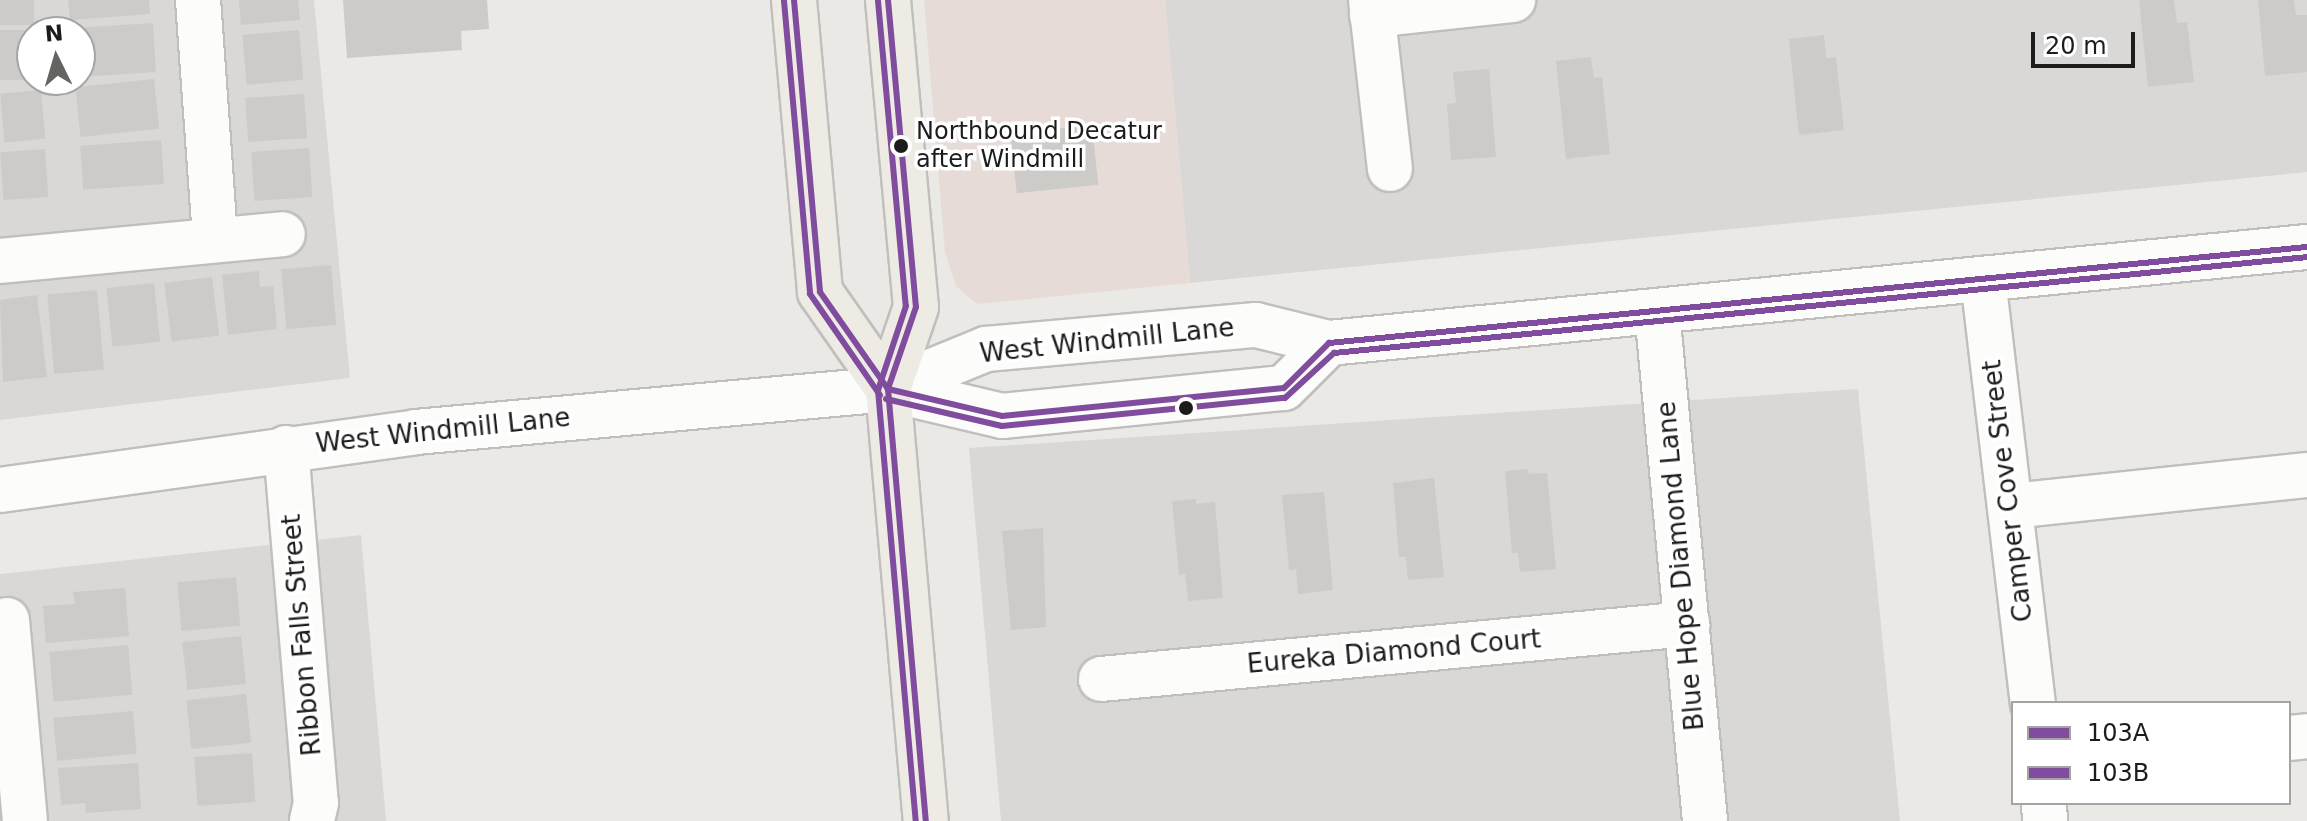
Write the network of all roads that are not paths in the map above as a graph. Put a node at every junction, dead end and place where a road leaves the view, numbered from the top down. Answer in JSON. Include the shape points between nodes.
{"nodes":[{"id":1,"x":198,"y":0,"type":"edge"},
{"id":2,"x":794,"y":0,"type":"edge"},
{"id":3,"x":888,"y":0,"type":"edge"},
{"id":4,"x":1513,"y":0,"type":"edge"},
{"id":5,"x":1371,"y":8,"type":"edge"},
{"id":6,"x":1390,"y":169,"type":"dead end"},
{"id":7,"x":283,"y":234,"type":"dead end"},
{"id":8,"x":215,"y":240,"type":"junction"},
{"id":9,"x":2307,"y":247,"type":"edge"},
{"id":10,"x":0,"y":261,"type":"edge"},
{"id":11,"x":1983,"y":279,"type":"junction"},
{"id":12,"x":1657,"y":311,"type":"junction"},
{"id":13,"x":1329,"y":343,"type":"junction"},
{"id":14,"x":888,"y":389,"type":"junction"},
{"id":15,"x":286,"y":448,"type":"junction"},
{"id":16,"x":2307,"y":475,"type":"edge"},
{"id":17,"x":0,"y":490,"type":"edge"},
{"id":18,"x":2011,"y":506,"type":"junction"},
{"id":19,"x":7,"y":620,"type":"dead end"},
{"id":20,"x":1687,"y":624,"type":"junction"},
{"id":21,"x":1101,"y":679,"type":"dead end"},
{"id":22,"x":2033,"y":701,"type":"edge"},
{"id":23,"x":25,"y":821,"type":"edge"},
{"id":24,"x":312,"y":821,"type":"edge"},
{"id":25,"x":926,"y":821,"type":"edge"},
{"id":26,"x":1705,"y":821,"type":"edge"}],
"edges":[{"from":1,"to":8,"type":"street"},
{"from":2,"to":14,"type":"main road","via":[[820,292]]},
{"from":3,"to":14,"type":"main road","via":[[916,307]]},
{"from":4,"to":5,"type":"street"},
{"from":5,"to":6,"type":"street"},
{"from":7,"to":8,"type":"street"},
{"from":8,"to":10,"type":"street"},
{"from":9,"to":11,"type":"street","name":"West Windmill Lane"},
{"from":11,"to":12,"type":"street","name":"West Windmill Lane"},
{"from":11,"to":18,"type":"street","name":"Camper Cove Street"},
{"from":12,"to":13,"type":"street","name":"West Windmill Lane"},
{"from":12,"to":20,"type":"street","name":"Blue Hope Diamond Lane"},
{"from":13,"to":14,"type":"street","name":"West Windmill Lane","via":[[1256,325],[986,349]]},
{"from":13,"to":14,"type":"street","name":"West Windmill Lane","via":[[1284,388],[1002,416]]},
{"from":14,"to":15,"type":"street","name":"West Windmill Lane"},
{"from":14,"to":25,"type":"main road"},
{"from":15,"to":17,"type":"street","name":"West Windmill Lane"},
{"from":15,"to":24,"type":"street","name":"Ribbon Falls Street","via":[[316,803]]},
{"from":16,"to":18,"type":"street"},
{"from":18,"to":22,"type":"street","name":"Camper Cove Street"},
{"from":19,"to":23,"type":"street"},
{"from":20,"to":21,"type":"street","name":"Eureka Diamond Court"},
{"from":20,"to":26,"type":"street","name":"Blue Hope Diamond Lane"}]}
